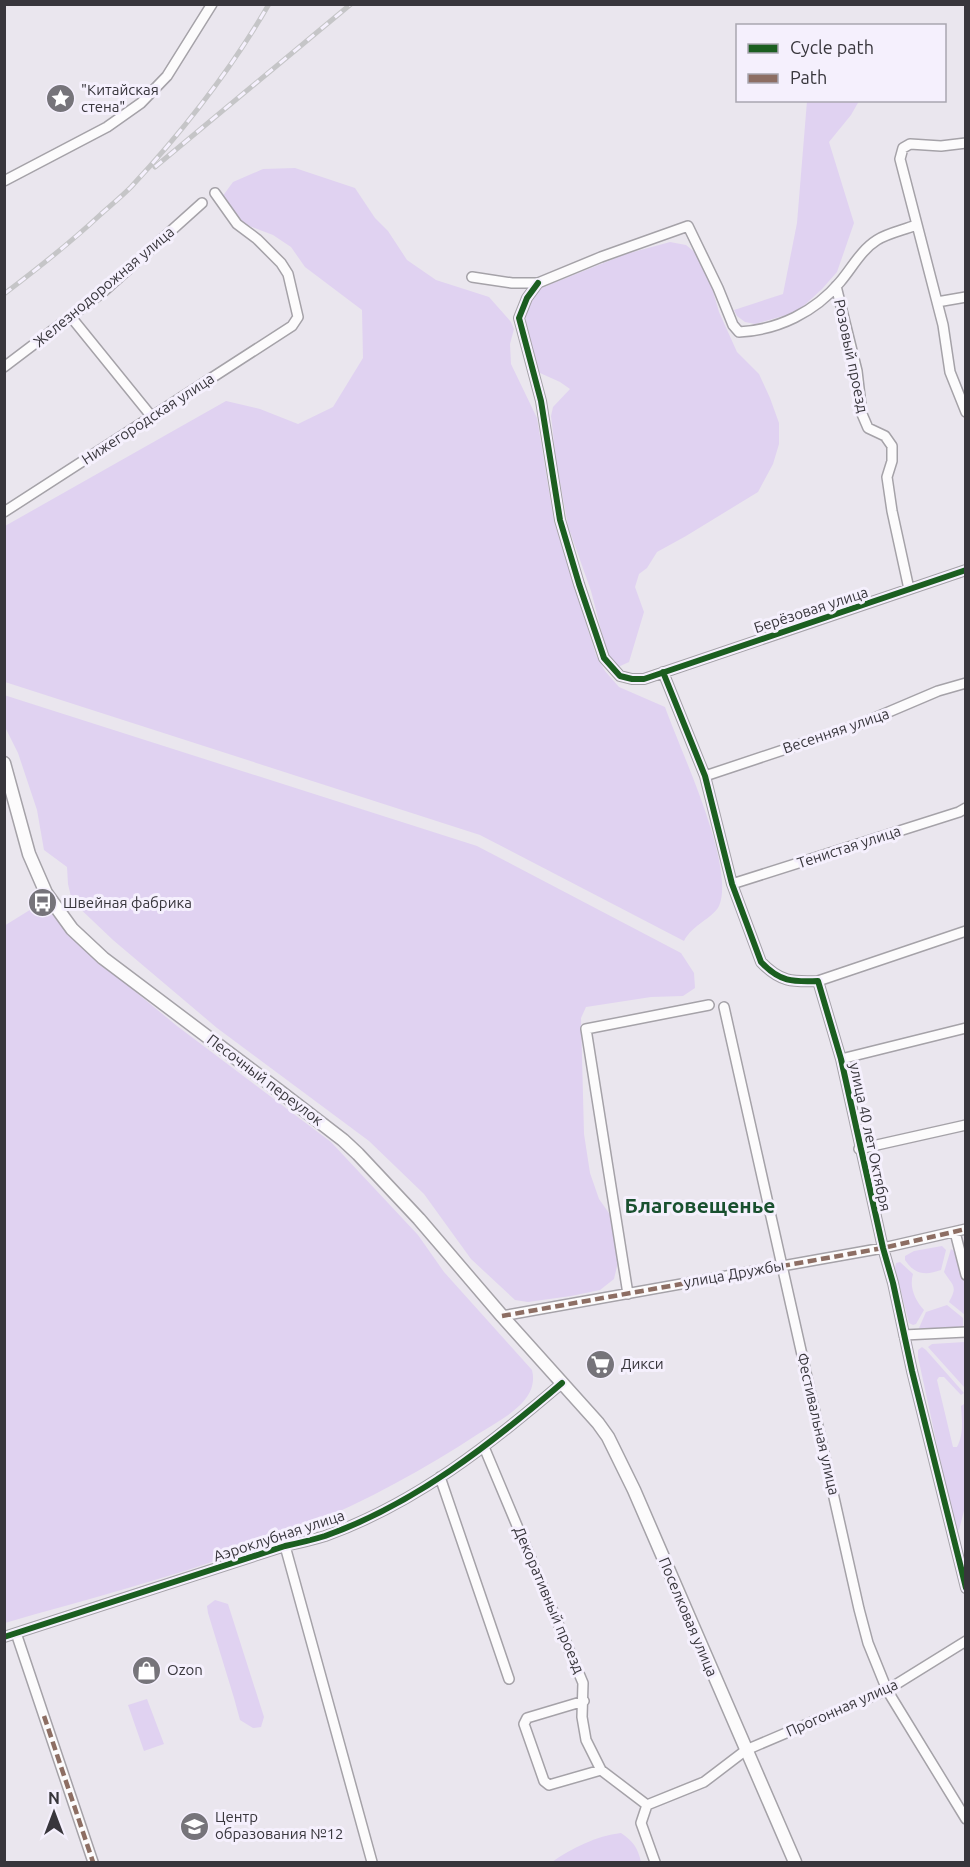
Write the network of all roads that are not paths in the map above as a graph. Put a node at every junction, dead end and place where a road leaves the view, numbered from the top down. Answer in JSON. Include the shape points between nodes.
{"nodes":[{"id":1,"x":212,"y":4,"type":"edge"},
{"id":2,"x":966,"y":142,"type":"edge"},
{"id":3,"x":4,"y":182,"type":"edge"},
{"id":4,"x":215,"y":193,"type":"dead end"},
{"id":5,"x":202,"y":203,"type":"dead end"},
{"id":6,"x":916,"y":225,"type":"junction"},
{"id":7,"x":472,"y":277,"type":"dead end"},
{"id":8,"x":538,"y":284,"type":"junction"},
{"id":9,"x":836,"y":286,"type":"junction"},
{"id":10,"x":966,"y":297,"type":"edge"},
{"id":11,"x":937,"y":302,"type":"junction"},
{"id":12,"x":71,"y":317,"type":"junction"},
{"id":13,"x":4,"y":367,"type":"edge"},
{"id":14,"x":965,"y":409,"type":"edge"},
{"id":15,"x":152,"y":417,"type":"junction"},
{"id":16,"x":4,"y":512,"type":"edge"},
{"id":17,"x":966,"y":570,"type":"edge"},
{"id":18,"x":909,"y":590,"type":"junction"},
{"id":19,"x":663,"y":672,"type":"junction"},
{"id":20,"x":966,"y":683,"type":"edge"},
{"id":21,"x":4,"y":763,"type":"edge"},
{"id":22,"x":705,"y":776,"type":"junction"},
{"id":23,"x":9,"y":801,"type":"edge"},
{"id":24,"x":966,"y":808,"type":"edge"},
{"id":25,"x":732,"y":884,"type":"junction"},
{"id":26,"x":966,"y":931,"type":"edge"},
{"id":27,"x":818,"y":981,"type":"junction"},
{"id":28,"x":709,"y":1005,"type":"dead end"},
{"id":29,"x":724,"y":1007,"type":"dead end"},
{"id":30,"x":966,"y":1029,"type":"edge"},
{"id":31,"x":841,"y":1059,"type":"junction"},
{"id":32,"x":966,"y":1125,"type":"edge"},
{"id":33,"x":860,"y":1149,"type":"junction"},
{"id":34,"x":966,"y":1229,"type":"edge"},
{"id":35,"x":955,"y":1232,"type":"junction"},
{"id":36,"x":883,"y":1248,"type":"junction"},
{"id":37,"x":782,"y":1266,"type":"junction"},
{"id":38,"x":966,"y":1275,"type":"edge"},
{"id":39,"x":628,"y":1294,"type":"junction"},
{"id":40,"x":502,"y":1316,"type":"junction"},
{"id":41,"x":966,"y":1332,"type":"edge"},
{"id":42,"x":904,"y":1335,"type":"junction"},
{"id":43,"x":562,"y":1383,"type":"junction"},
{"id":44,"x":484,"y":1447,"type":"junction"},
{"id":45,"x":440,"y":1477,"type":"junction"},
{"id":46,"x":285,"y":1546,"type":"junction"},
{"id":47,"x":966,"y":1588,"type":"edge"},
{"id":48,"x":16,"y":1633,"type":"junction"},
{"id":49,"x":4,"y":1637,"type":"edge"},
{"id":50,"x":966,"y":1641,"type":"edge"},
{"id":51,"x":510,"y":1679,"type":"dead end"},
{"id":52,"x":887,"y":1690,"type":"junction"},
{"id":53,"x":584,"y":1701,"type":"junction"},
{"id":54,"x":746,"y":1750,"type":"junction"},
{"id":55,"x":601,"y":1770,"type":"junction"},
{"id":56,"x":647,"y":1805,"type":"junction"},
{"id":57,"x":966,"y":1819,"type":"edge"},
{"id":58,"x":93,"y":1863,"type":"edge"},
{"id":59,"x":372,"y":1863,"type":"edge"},
{"id":60,"x":655,"y":1863,"type":"edge"},
{"id":61,"x":795,"y":1863,"type":"edge"}],
"edges":[{"from":1,"to":3,"type":"street","via":[[167,76],[141,103],[107,127]]},
{"from":2,"to":6,"type":"street","via":[[941,146],[910,144],[903,148],[900,159]]},
{"from":4,"to":15,"type":"street","name":"Нижегородская улица","via":[[237,224],[281,263],[288,274],[298,316],[292,327]]},
{"from":5,"to":12,"type":"street","name":"Железнодорожная улица"},
{"from":6,"to":9,"type":"street","via":[[878,240]]},
{"from":6,"to":11,"type":"street"},
{"from":7,"to":8,"type":"street"},
{"from":8,"to":9,"type":"street","via":[[688,226],[739,332],[797,317],[826,298]]},
{"from":8,"to":19,"type":"street","name":"Берёзовая улица","via":[[519,318],[541,400],[560,520],[579,584],[604,658],[612,668],[620,676],[632,679]]},
{"from":9,"to":18,"type":"street","name":"Розовый проезд","via":[[857,371],[862,414],[868,428],[885,436],[892,446],[887,477]]},
{"from":10,"to":11,"type":"street"},
{"from":11,"to":14,"type":"street","via":[[950,372]]},
{"from":12,"to":13,"type":"street","name":"Железнодорожная улица"},
{"from":12,"to":15,"type":"street"},
{"from":15,"to":16,"type":"street","name":"Нижегородская улица"},
{"from":17,"to":18,"type":"street","name":"Берёзовая улица"},
{"from":18,"to":19,"type":"street","name":"Берёзовая улица"},
{"from":19,"to":22,"type":"street"},
{"from":20,"to":22,"type":"street","name":"Весенняя улица","via":[[858,725]]},
{"from":21,"to":23,"type":"main road","name":"Песочный переулок"},
{"from":22,"to":25,"type":"street"},
{"from":23,"to":40,"type":"main road","name":"Песочный переулок","via":[[39,878],[72,929],[103,958],[343,1140]]},
{"from":24,"to":25,"type":"street","name":"Тенистая улица"},
{"from":25,"to":27,"type":"street","via":[[761,962],[784,979]]},
{"from":26,"to":27,"type":"street"},
{"from":27,"to":31,"type":"street","name":"улица 40 лет Октября"},
{"from":28,"to":39,"type":"street","via":[[586,1029]]},
{"from":29,"to":37,"type":"street","name":"Фестивальная улица"},
{"from":30,"to":31,"type":"street"},
{"from":31,"to":33,"type":"street","name":"улица 40 лет Октября"},
{"from":32,"to":33,"type":"street"},
{"from":33,"to":36,"type":"street","name":"улица 40 лет Октября"},
{"from":34,"to":35,"type":"street","name":"улица Дружбы"},
{"from":35,"to":36,"type":"street","name":"улица Дружбы"},
{"from":35,"to":38,"type":"street"},
{"from":36,"to":37,"type":"street","name":"улица Дружбы"},
{"from":36,"to":42,"type":"street","name":"улица 40 лет Октября"},
{"from":37,"to":39,"type":"street","name":"улица Дружбы"},
{"from":37,"to":52,"type":"street","name":"Фестивальная улица","via":[[859,1609]]},
{"from":39,"to":40,"type":"street","name":"улица Дружбы"},
{"from":40,"to":43,"type":"main road","name":"Песочный переулок"},
{"from":41,"to":42,"type":"street"},
{"from":42,"to":47,"type":"street","name":"улица 40 лет Октября"},
{"from":43,"to":44,"type":"street","name":"Аэроклубная улица"},
{"from":43,"to":54,"type":"main road","name":"Поселковая улица","via":[[598,1423],[619,1457]]},
{"from":44,"to":45,"type":"street","name":"Аэроклубная улица"},
{"from":44,"to":53,"type":"street","name":"Декоративный проезд","via":[[584,1683]]},
{"from":45,"to":46,"type":"street","name":"Аэроклубная улица","via":[[366,1519]]},
{"from":45,"to":51,"type":"street"},
{"from":46,"to":48,"type":"street","name":"Аэроклубная улица"},
{"from":46,"to":59,"type":"street"},
{"from":48,"to":49,"type":"street","name":"Аэроклубная улица"},
{"from":48,"to":58,"type":"street"},
{"from":50,"to":52,"type":"street","name":"Прогонная улица"},
{"from":52,"to":54,"type":"street","name":"Прогонная улица"},
{"from":52,"to":57,"type":"street","name":"Фестивальная улица"},
{"from":53,"to":55,"type":"street","name":"Декоративный проезд","via":[[586,1740]]},
{"from":53,"to":55,"type":"street","via":[[527,1718],[524,1724],[544,1781],[549,1785]]},
{"from":54,"to":56,"type":"street","name":"Прогонная улица","via":[[704,1782]]},
{"from":54,"to":61,"type":"main road","name":"Поселковая улица"},
{"from":55,"to":56,"type":"street","name":"Декоративный проезд"},
{"from":56,"to":60,"type":"street","via":[[641,1823]]}]}
